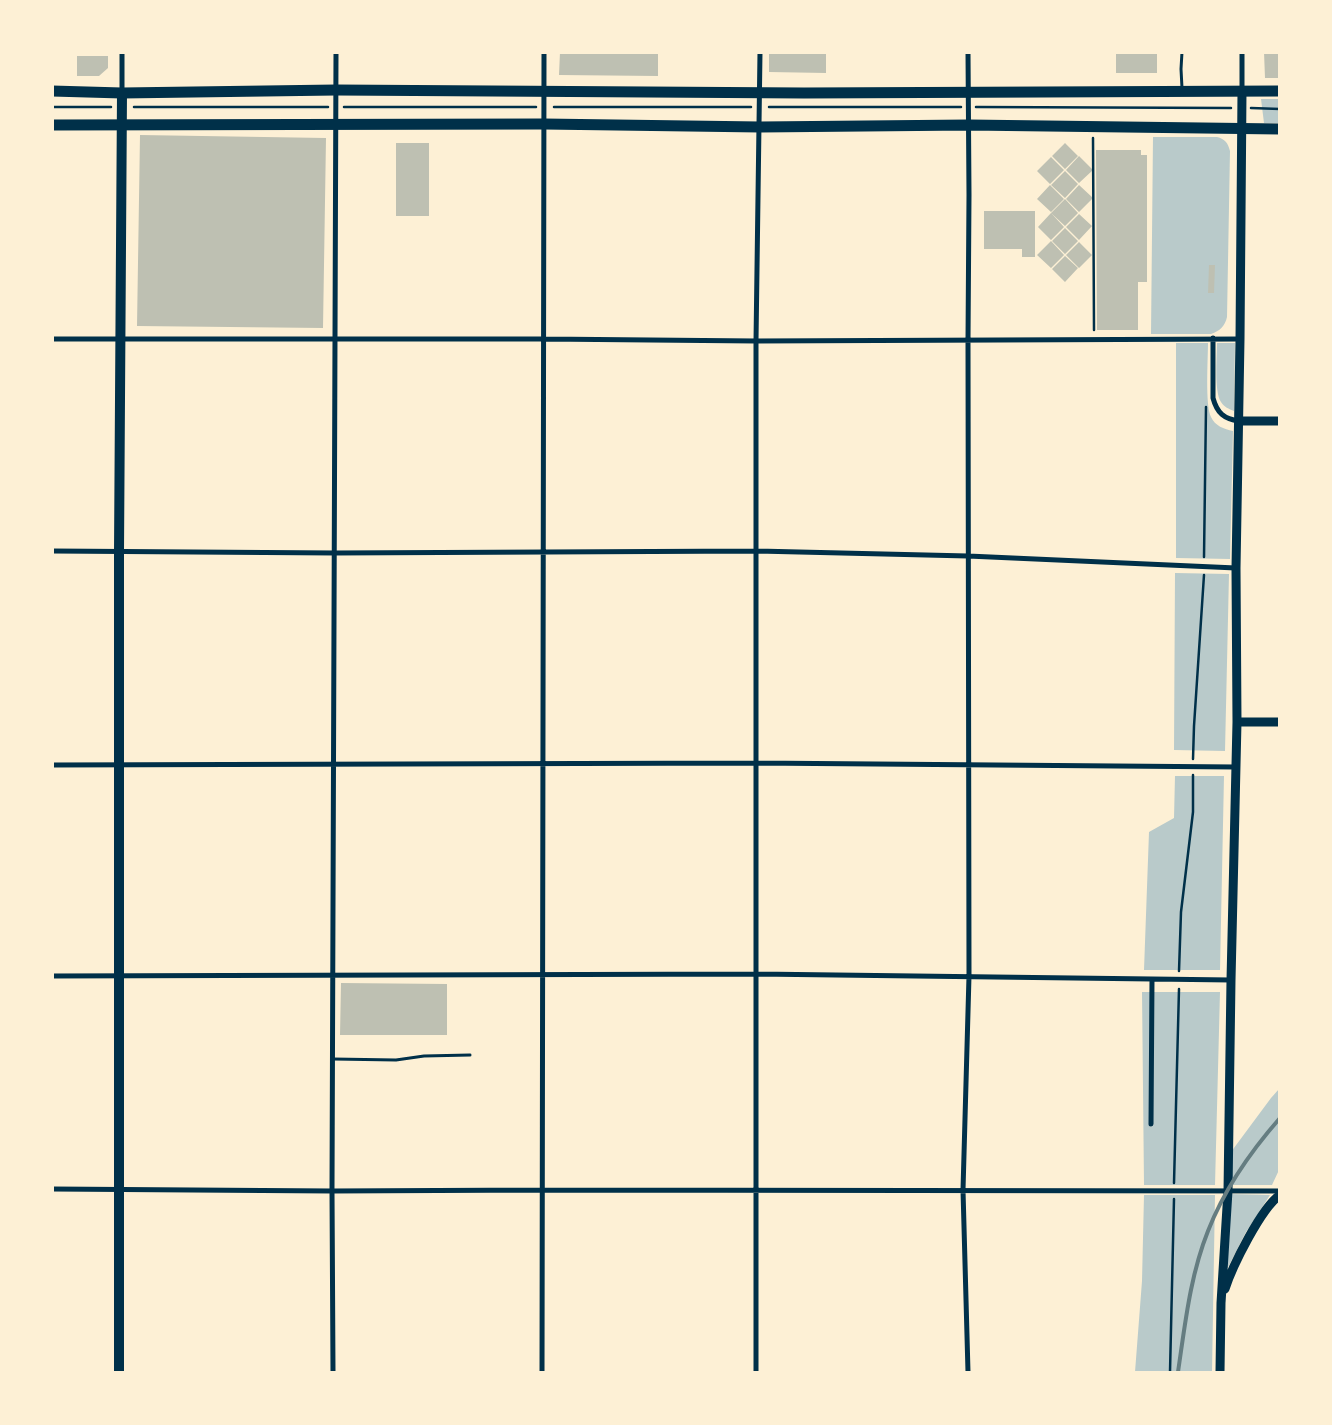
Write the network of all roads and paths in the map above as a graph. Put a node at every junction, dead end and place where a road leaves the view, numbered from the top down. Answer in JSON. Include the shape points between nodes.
{"nodes":[{"id":1,"x":122,"y":52,"type":"edge"},
{"id":2,"x":336,"y":52,"type":"edge"},
{"id":3,"x":544,"y":52,"type":"edge"},
{"id":4,"x":760,"y":52,"type":"edge"},
{"id":5,"x":968,"y":52,"type":"edge"},
{"id":6,"x":1182,"y":52,"type":"edge"},
{"id":7,"x":1242,"y":52,"type":"edge"},
{"id":8,"x":336,"y":90,"type":"junction"},
{"id":9,"x":52,"y":91,"type":"edge"},
{"id":10,"x":543,"y":91,"type":"junction"},
{"id":11,"x":1182,"y":91,"type":"junction"},
{"id":12,"x":1242,"y":91,"type":"junction"},
{"id":13,"x":1280,"y":91,"type":"edge"},
{"id":14,"x":760,"y":92,"type":"junction"},
{"id":15,"x":122,"y":93,"type":"junction"},
{"id":16,"x":968,"y":93,"type":"junction"},
{"id":17,"x":52,"y":107,"type":"edge"},
{"id":18,"x":122,"y":107,"type":"junction"},
{"id":19,"x":335,"y":107,"type":"junction"},
{"id":20,"x":544,"y":107,"type":"junction"},
{"id":21,"x":760,"y":107,"type":"junction"},
{"id":22,"x":968,"y":107,"type":"junction"},
{"id":23,"x":1242,"y":108,"type":"junction"},
{"id":24,"x":1280,"y":108,"type":"edge"},
{"id":25,"x":544,"y":124,"type":"junction"},
{"id":26,"x":52,"y":125,"type":"edge"},
{"id":27,"x":122,"y":125,"type":"junction"},
{"id":28,"x":336,"y":125,"type":"junction"},
{"id":29,"x":969,"y":126,"type":"junction"},
{"id":30,"x":760,"y":127,"type":"junction"},
{"id":31,"x":1093,"y":127,"type":"junction"},
{"id":32,"x":1242,"y":128,"type":"junction"},
{"id":33,"x":1280,"y":128,"type":"edge"},
{"id":34,"x":334,"y":338,"type":"junction"},
{"id":35,"x":1213,"y":338,"type":"junction"},
{"id":36,"x":52,"y":339,"type":"edge"},
{"id":37,"x":121,"y":339,"type":"junction"},
{"id":38,"x":544,"y":339,"type":"junction"},
{"id":39,"x":1240,"y":339,"type":"junction"},
{"id":40,"x":968,"y":340,"type":"junction"},
{"id":41,"x":1094,"y":340,"type":"junction"},
{"id":42,"x":756,"y":341,"type":"junction"},
{"id":43,"x":1206,"y":398,"type":"dead end"},
{"id":44,"x":1239,"y":421,"type":"junction"},
{"id":45,"x":1280,"y":421,"type":"edge"},
{"id":46,"x":52,"y":551,"type":"edge"},
{"id":47,"x":118,"y":551,"type":"junction"},
{"id":48,"x":757,"y":551,"type":"junction"},
{"id":49,"x":544,"y":552,"type":"junction"},
{"id":50,"x":335,"y":553,"type":"junction"},
{"id":51,"x":968,"y":556,"type":"junction"},
{"id":52,"x":1204,"y":567,"type":"junction"},
{"id":53,"x":1236,"y":568,"type":"junction"},
{"id":54,"x":1237,"y":722,"type":"junction"},
{"id":55,"x":1280,"y":722,"type":"edge"},
{"id":56,"x":756,"y":763,"type":"junction"},
{"id":57,"x":334,"y":764,"type":"junction"},
{"id":58,"x":543,"y":764,"type":"junction"},
{"id":59,"x":52,"y":765,"type":"edge"},
{"id":60,"x":119,"y":765,"type":"junction"},
{"id":61,"x":968,"y":766,"type":"junction"},
{"id":62,"x":1193,"y":766,"type":"junction"},
{"id":63,"x":1236,"y":767,"type":"junction"},
{"id":64,"x":543,"y":974,"type":"junction"},
{"id":65,"x":757,"y":974,"type":"junction"},
{"id":66,"x":118,"y":975,"type":"junction"},
{"id":67,"x":333,"y":975,"type":"junction"},
{"id":68,"x":52,"y":976,"type":"edge"},
{"id":69,"x":968,"y":976,"type":"junction"},
{"id":70,"x":1152,"y":979,"type":"junction"},
{"id":71,"x":1179,"y":980,"type":"junction"},
{"id":72,"x":1231,"y":980,"type":"junction"},
{"id":73,"x":470,"y":1055,"type":"dead end"},
{"id":74,"x":333,"y":1059,"type":"junction"},
{"id":75,"x":1151,"y":1124,"type":"dead end"},
{"id":76,"x":52,"y":1189,"type":"edge"},
{"id":77,"x":118,"y":1189,"type":"junction"},
{"id":78,"x":543,"y":1190,"type":"junction"},
{"id":79,"x":756,"y":1190,"type":"junction"},
{"id":80,"x":963,"y":1190,"type":"junction"},
{"id":81,"x":1228,"y":1190,"type":"junction"},
{"id":82,"x":332,"y":1191,"type":"junction"},
{"id":83,"x":1174,"y":1191,"type":"junction"},
{"id":84,"x":1280,"y":1191,"type":"edge"},
{"id":85,"x":1280,"y":1195,"type":"edge"},
{"id":86,"x":1221,"y":1303,"type":"junction"},
{"id":87,"x":119,"y":1372,"type":"edge"},
{"id":88,"x":333,"y":1372,"type":"edge"},
{"id":89,"x":542,"y":1372,"type":"edge"},
{"id":90,"x":756,"y":1372,"type":"edge"},
{"id":91,"x":968,"y":1372,"type":"edge"},
{"id":92,"x":1170,"y":1372,"type":"edge"},
{"id":93,"x":1220,"y":1372,"type":"edge"}],
"edges":[{"from":1,"to":15,"type":"street"},
{"from":2,"to":8,"type":"street"},
{"from":3,"to":10,"type":"street"},
{"from":4,"to":14,"type":"street"},
{"from":5,"to":16,"type":"street"},
{"from":6,"to":11,"type":"lane"},
{"from":7,"to":12,"type":"street"},
{"from":8,"to":10,"type":"main road"},
{"from":8,"to":15,"type":"main road"},
{"from":8,"to":19,"type":"street"},
{"from":9,"to":15,"type":"main road"},
{"from":10,"to":14,"type":"main road"},
{"from":10,"to":20,"type":"street"},
{"from":11,"to":12,"type":"main road"},
{"from":11,"to":16,"type":"main road"},
{"from":12,"to":13,"type":"main road"},
{"from":12,"to":23,"type":"street"},
{"from":14,"to":16,"type":"main road"},
{"from":14,"to":21,"type":"street"},
{"from":15,"to":18,"type":"main road"},
{"from":16,"to":22,"type":"street"},
{"from":17,"to":18,"type":"path"},
{"from":18,"to":19,"type":"path"},
{"from":18,"to":27,"type":"main road"},
{"from":19,"to":20,"type":"path"},
{"from":19,"to":28,"type":"street"},
{"from":20,"to":21,"type":"path"},
{"from":20,"to":25,"type":"street"},
{"from":21,"to":22,"type":"path"},
{"from":21,"to":30,"type":"street"},
{"from":22,"to":23,"type":"path"},
{"from":22,"to":29,"type":"street"},
{"from":23,"to":24,"type":"path"},
{"from":23,"to":32,"type":"street"},
{"from":25,"to":28,"type":"main road"},
{"from":25,"to":30,"type":"main road"},
{"from":25,"to":38,"type":"street"},
{"from":26,"to":27,"type":"main road"},
{"from":27,"to":28,"type":"main road"},
{"from":27,"to":37,"type":"main road"},
{"from":28,"to":34,"type":"street"},
{"from":29,"to":30,"type":"main road"},
{"from":29,"to":31,"type":"main road"},
{"from":29,"to":40,"type":"street"},
{"from":30,"to":42,"type":"street"},
{"from":31,"to":32,"type":"main road"},
{"from":31,"to":41,"type":"path"},
{"from":32,"to":33,"type":"main road"},
{"from":32,"to":39,"type":"street"},
{"from":34,"to":37,"type":"street"},
{"from":34,"to":38,"type":"street"},
{"from":34,"to":50,"type":"street"},
{"from":35,"to":39,"type":"street"},
{"from":35,"to":41,"type":"street"},
{"from":35,"to":44,"type":"street","via":[[1214,405],[1222,416]]},
{"from":36,"to":37,"type":"street"},
{"from":37,"to":47,"type":"main road"},
{"from":38,"to":42,"type":"street"},
{"from":38,"to":49,"type":"street"},
{"from":39,"to":44,"type":"street"},
{"from":40,"to":41,"type":"street"},
{"from":40,"to":42,"type":"street"},
{"from":40,"to":51,"type":"street"},
{"from":42,"to":48,"type":"street"},
{"from":43,"to":52,"type":"path"},
{"from":44,"to":45,"type":"street"},
{"from":44,"to":53,"type":"street"},
{"from":46,"to":47,"type":"street"},
{"from":47,"to":50,"type":"street"},
{"from":47,"to":60,"type":"main road"},
{"from":48,"to":49,"type":"street"},
{"from":48,"to":51,"type":"street"},
{"from":48,"to":56,"type":"street"},
{"from":49,"to":50,"type":"street"},
{"from":49,"to":58,"type":"street"},
{"from":50,"to":57,"type":"street"},
{"from":51,"to":52,"type":"street"},
{"from":51,"to":61,"type":"street"},
{"from":52,"to":53,"type":"street"},
{"from":52,"to":62,"type":"path"},
{"from":53,"to":54,"type":"street"},
{"from":54,"to":55,"type":"street"},
{"from":54,"to":63,"type":"street"},
{"from":56,"to":58,"type":"street"},
{"from":56,"to":61,"type":"street"},
{"from":56,"to":65,"type":"street"},
{"from":57,"to":58,"type":"street"},
{"from":57,"to":60,"type":"street"},
{"from":57,"to":67,"type":"street"},
{"from":58,"to":64,"type":"street"},
{"from":59,"to":60,"type":"street"},
{"from":60,"to":66,"type":"main road"},
{"from":61,"to":62,"type":"street"},
{"from":61,"to":69,"type":"street"},
{"from":62,"to":63,"type":"street"},
{"from":62,"to":71,"type":"path","via":[[1193,812],[1181,912]]},
{"from":63,"to":72,"type":"street"},
{"from":64,"to":65,"type":"street"},
{"from":64,"to":67,"type":"street"},
{"from":64,"to":78,"type":"street"},
{"from":65,"to":69,"type":"street"},
{"from":65,"to":79,"type":"street"},
{"from":66,"to":67,"type":"street"},
{"from":66,"to":68,"type":"street"},
{"from":66,"to":77,"type":"main road"},
{"from":67,"to":74,"type":"street"},
{"from":69,"to":70,"type":"street"},
{"from":69,"to":80,"type":"street"},
{"from":70,"to":71,"type":"street"},
{"from":70,"to":75,"type":"street"},
{"from":71,"to":72,"type":"street"},
{"from":71,"to":83,"type":"path"},
{"from":72,"to":81,"type":"street"},
{"from":73,"to":74,"type":"lane","via":[[396,1060]]},
{"from":74,"to":82,"type":"street"},
{"from":76,"to":77,"type":"street"},
{"from":77,"to":82,"type":"street"},
{"from":77,"to":87,"type":"main road"},
{"from":78,"to":79,"type":"street"},
{"from":78,"to":82,"type":"street"},
{"from":78,"to":89,"type":"street"},
{"from":79,"to":80,"type":"street"},
{"from":79,"to":90,"type":"street"},
{"from":80,"to":83,"type":"street"},
{"from":80,"to":91,"type":"street"},
{"from":81,"to":83,"type":"street"},
{"from":81,"to":84,"type":"street"},
{"from":81,"to":86,"type":"street"},
{"from":82,"to":88,"type":"street"},
{"from":83,"to":92,"type":"path"},
{"from":85,"to":86,"type":"street","via":[[1264,1213],[1240,1253]]},
{"from":86,"to":93,"type":"street"}]}
